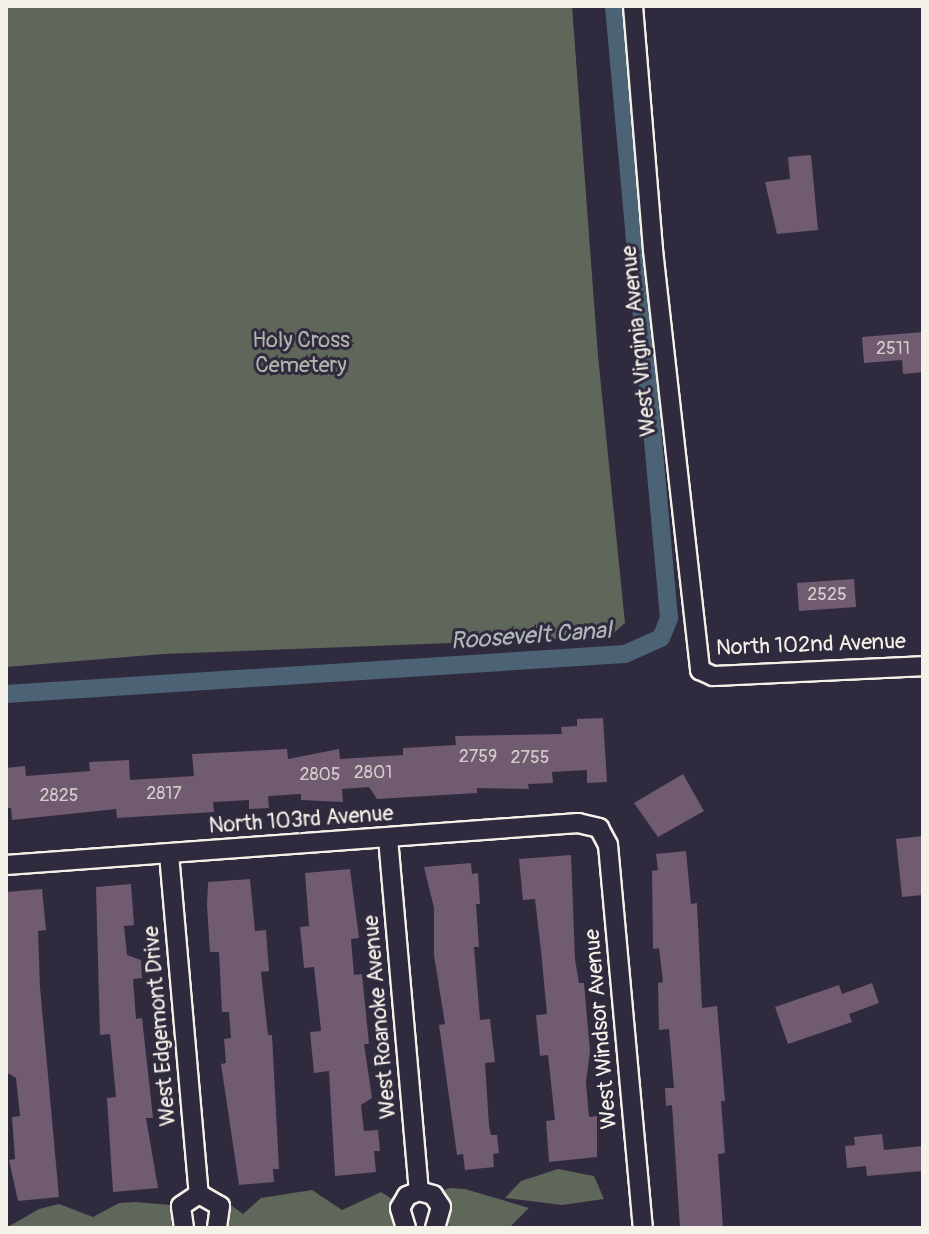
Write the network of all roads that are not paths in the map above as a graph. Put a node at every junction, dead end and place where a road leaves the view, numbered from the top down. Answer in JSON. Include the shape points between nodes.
{"nodes":[{"id":1,"x":633,"y":6,"type":"edge"},
{"id":2,"x":923,"y":666,"type":"edge"},
{"id":3,"x":700,"y":670,"type":"joint"},
{"id":4,"x":599,"y":828,"type":"joint"},
{"id":5,"x":388,"y":838,"type":"junction"},
{"id":6,"x":169,"y":854,"type":"junction"},
{"id":7,"x":6,"y":865,"type":"edge"},
{"id":8,"x":419,"y":1191,"type":"junction"},
{"id":9,"x":199,"y":1194,"type":"junction"},
{"id":10,"x":184,"y":1228,"type":"edge"},
{"id":11,"x":217,"y":1228,"type":"edge"},
{"id":12,"x":406,"y":1228,"type":"edge"},
{"id":13,"x":435,"y":1228,"type":"edge"},
{"id":14,"x":643,"y":1228,"type":"edge"}],
"edges":[{"from":1,"to":3,"type":"street","name":"West Virginia Avenue","via":[[653,250]]},
{"from":2,"to":3,"type":"street","name":"North 102nd Avenue","via":[[713,676]]},
{"from":4,"to":5,"type":"street","name":"North 103rd Avenue","via":[[578,823]]},
{"from":4,"to":14,"type":"street","name":"West Windsor Avenue","via":[[608,845]]},
{"from":5,"to":6,"type":"street","name":"North 103rd Avenue"},
{"from":5,"to":8,"type":"street","name":"West Roanoke Avenue"},
{"from":6,"to":7,"type":"street","name":"North 103rd Avenue"},
{"from":6,"to":9,"type":"street","name":"West Edgemont Drive"},
{"from":8,"to":12,"type":"street","via":[[407,1196],[400,1208]]},
{"from":8,"to":13,"type":"street","via":[[433,1195],[441,1207]]},
{"from":9,"to":10,"type":"street","via":[[181,1206]]},
{"from":9,"to":11,"type":"street","name":"West Edgemont Drive","via":[[220,1206]]}]}
